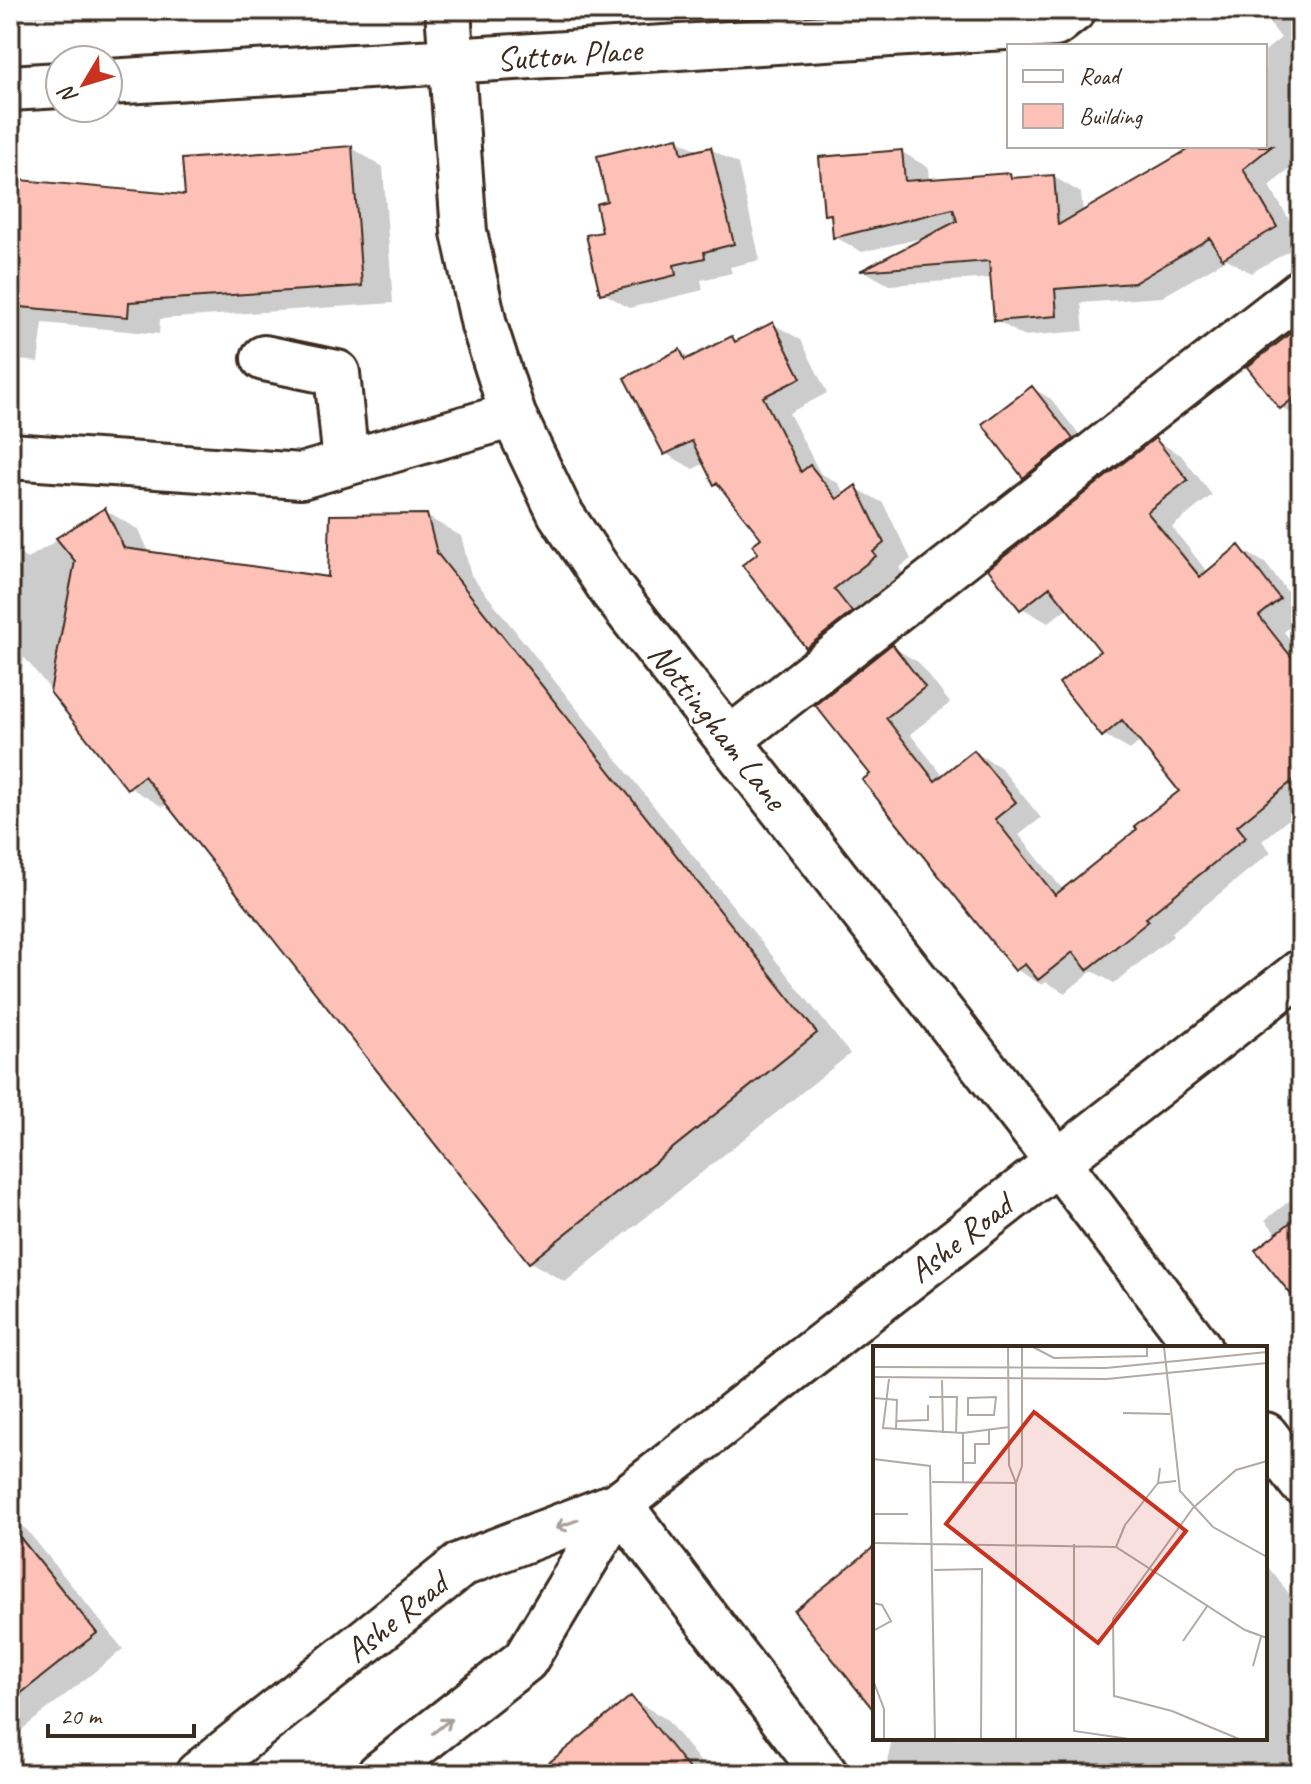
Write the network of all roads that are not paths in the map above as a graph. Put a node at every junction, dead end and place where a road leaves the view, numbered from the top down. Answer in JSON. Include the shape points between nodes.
{"nodes":[{"id":1,"x":448,"y":10,"type":"edge"},
{"id":2,"x":1073,"y":10,"type":"edge"},
{"id":3,"x":452,"y":61,"type":"junction"},
{"id":4,"x":124,"y":81,"type":"edge"},
{"id":5,"x":44,"y":86,"type":"edge"},
{"id":6,"x":10,"y":88,"type":"edge"},
{"id":7,"x":1301,"y":292,"type":"edge"},
{"id":8,"x":264,"y":358,"type":"dead end"},
{"id":9,"x":513,"y":415,"type":"junction"},
{"id":10,"x":10,"y":456,"type":"edge"},
{"id":11,"x":346,"y":463,"type":"junction"},
{"id":12,"x":729,"y":740,"type":"junction"},
{"id":13,"x":1301,"y":972,"type":"edge"},
{"id":14,"x":1058,"y":1162,"type":"junction"},
{"id":15,"x":1197,"y":1346,"type":"edge"},
{"id":16,"x":1267,"y":1438,"type":"edge"},
{"id":17,"x":1301,"y":1482,"type":"edge"},
{"id":18,"x":619,"y":1504,"type":"junction"},
{"id":19,"x":198,"y":1774,"type":"edge"},
{"id":20,"x":380,"y":1774,"type":"edge"},
{"id":21,"x":825,"y":1774,"type":"edge"}],
"edges":[{"from":1,"to":3,"type":"street","name":"Nottingham Lane"},
{"from":2,"to":3,"type":"street","name":"Sutton Place","via":[[1055,24]]},
{"from":3,"to":4,"type":"street","name":"Sutton Place"},
{"from":3,"to":9,"type":"street","name":"Nottingham Lane","via":[[464,232],[484,325]]},
{"from":5,"to":6,"type":"street"},
{"from":7,"to":12,"type":"street"},
{"from":8,"to":11,"type":"street","via":[[337,373]]},
{"from":9,"to":11,"type":"street"},
{"from":9,"to":12,"type":"street","name":"Nottingham Lane","via":[[560,513],[613,592]]},
{"from":10,"to":11,"type":"street","via":[[301,476]]},
{"from":12,"to":14,"type":"street","name":"Nottingham Lane"},
{"from":13,"to":14,"type":"street","name":"Ashe Road"},
{"from":14,"to":15,"type":"street","name":"Nottingham Lane"},
{"from":14,"to":18,"type":"street","name":"Ashe Road"},
{"from":16,"to":17,"type":"street"},
{"from":18,"to":19,"type":"street","name":"Ashe Road","one_way":true,"via":[[462,1564]]},
{"from":20,"to":18,"type":"street","name":"Ashe Road","one_way":true,"via":[[525,1660]]},
{"from":18,"to":21,"type":"street"}]}
